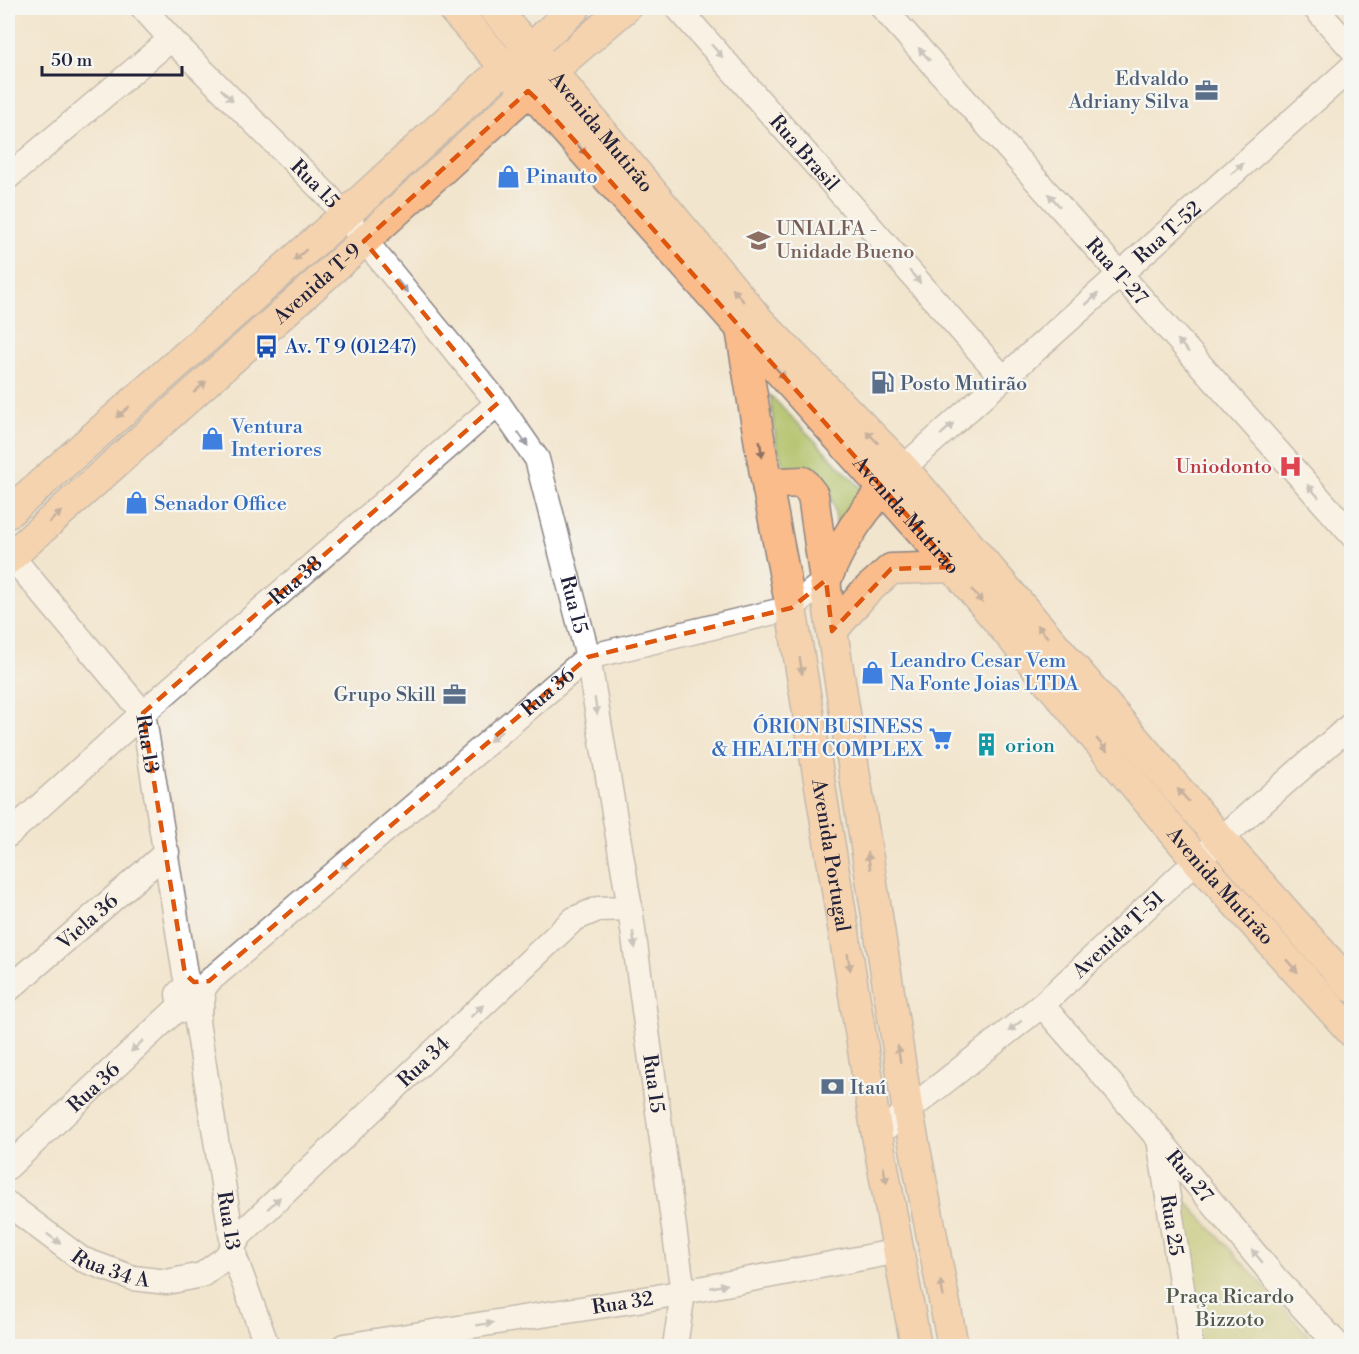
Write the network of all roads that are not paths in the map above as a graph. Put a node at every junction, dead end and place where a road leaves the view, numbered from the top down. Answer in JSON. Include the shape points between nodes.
{"nodes":[{"id":1,"x":143,"y":8,"type":"edge"},
{"id":2,"x":452,"y":8,"type":"edge"},
{"id":3,"x":493,"y":8,"type":"edge"},
{"id":4,"x":576,"y":8,"type":"edge"},
{"id":5,"x":624,"y":8,"type":"edge"},
{"id":6,"x":678,"y":8,"type":"edge"},
{"id":7,"x":883,"y":8,"type":"edge"},
{"id":8,"x":1315,"y":8,"type":"edge"},
{"id":9,"x":171,"y":39,"type":"junction"},
{"id":10,"x":530,"y":49,"type":"junction"},
{"id":11,"x":1352,"y":49,"type":"edge"},
{"id":12,"x":1352,"y":67,"type":"edge"},
{"id":13,"x":506,"y":68,"type":"junction"},
{"id":14,"x":551,"y":72,"type":"junction"},
{"id":15,"x":528,"y":91,"type":"junction"},
{"id":16,"x":8,"y":177,"type":"edge"},
{"id":17,"x":344,"y":216,"type":"junction"},
{"id":18,"x":364,"y":241,"type":"junction"},
{"id":19,"x":1120,"y":274,"type":"junction"},
{"id":20,"x":741,"y":329,"type":"junction"},
{"id":21,"x":1003,"y":378,"type":"junction"},
{"id":22,"x":498,"y":403,"type":"junction"},
{"id":23,"x":894,"y":478,"type":"junction"},
{"id":24,"x":768,"y":489,"type":"junction"},
{"id":25,"x":8,"y":513,"type":"edge"},
{"id":26,"x":1352,"y":535,"type":"edge"},
{"id":27,"x":9,"y":558,"type":"edge"},
{"id":28,"x":953,"y":567,"type":"junction"},
{"id":29,"x":826,"y":580,"type":"junction"},
{"id":30,"x":791,"y":608,"type":"junction"},
{"id":31,"x":832,"y":631,"type":"junction"},
{"id":32,"x":588,"y":657,"type":"junction"},
{"id":33,"x":143,"y":713,"type":"junction"},
{"id":34,"x":1352,"y":724,"type":"edge"},
{"id":35,"x":150,"y":753,"type":"junction"},
{"id":36,"x":94,"y":758,"type":"junction"},
{"id":37,"x":8,"y":835,"type":"edge"},
{"id":38,"x":1221,"y":840,"type":"junction"},
{"id":39,"x":167,"y":852,"type":"junction"},
{"id":40,"x":1197,"y":860,"type":"junction"},
{"id":41,"x":630,"y":908,"type":"junction"},
{"id":42,"x":1352,"y":987,"type":"edge"},
{"id":43,"x":8,"y":990,"type":"edge"},
{"id":44,"x":192,"y":997,"type":"junction"},
{"id":45,"x":1042,"y":1005,"type":"junction"},
{"id":46,"x":1352,"y":1032,"type":"edge"},
{"id":47,"x":908,"y":1112,"type":"junction"},
{"id":48,"x":878,"y":1135,"type":"junction"},
{"id":49,"x":1159,"y":1139,"type":"junction"},
{"id":50,"x":8,"y":1167,"type":"edge"},
{"id":51,"x":8,"y":1204,"type":"edge"},
{"id":52,"x":899,"y":1251,"type":"junction"},
{"id":53,"x":232,"y":1254,"type":"junction"},
{"id":54,"x":683,"y":1293,"type":"junction"},
{"id":55,"x":267,"y":1347,"type":"edge"},
{"id":56,"x":344,"y":1347,"type":"edge"},
{"id":57,"x":675,"y":1347,"type":"edge"},
{"id":58,"x":916,"y":1347,"type":"edge"},
{"id":59,"x":953,"y":1347,"type":"edge"},
{"id":60,"x":1191,"y":1347,"type":"edge"},
{"id":61,"x":1339,"y":1347,"type":"edge"}],
"edges":[{"from":1,"to":9,"type":"street","name":"Rua 15"},
{"from":2,"to":13,"type":"main road","name":"Avenida Mutirão"},
{"from":3,"to":10,"type":"main road","name":"Avenida Mutirão"},
{"from":4,"to":10,"type":"main road","name":"Avenida T-9"},
{"from":5,"to":14,"type":"main road","name":"Avenida T-9"},
{"from":6,"to":21,"type":"street","name":"Rua Brasil","one_way":true},
{"from":19,"to":7,"type":"street","name":"Rua T-27","one_way":true},
{"from":8,"to":11,"type":"street"},
{"from":9,"to":16,"type":"street"},
{"from":9,"to":17,"type":"street","name":"Rua 15","one_way":true},
{"from":10,"to":13,"type":"main road","name":"Avenida T-9"},
{"from":10,"to":14,"type":"main road","name":"Avenida Mutirão"},
{"from":19,"to":12,"type":"street","name":"Rua T-52","one_way":true},
{"from":13,"to":15,"type":"main road","name":"Avenida Mutirão"},
{"from":13,"to":17,"type":"main road","name":"Avenida T-9"},
{"from":14,"to":15,"type":"main road","name":"Avenida T-9"},
{"from":23,"to":14,"type":"main road","name":"Avenida Mutirão","one_way":true},
{"from":15,"to":18,"type":"main road","name":"Avenida T-9"},
{"from":15,"to":20,"type":"main road","name":"Avenida Mutirão","one_way":true},
{"from":17,"to":18,"type":"street","name":"Rua 15"},
{"from":17,"to":25,"type":"main road","name":"Avenida T-9","one_way":true},
{"from":18,"to":22,"type":"street","name":"Rua 15","one_way":true},
{"from":27,"to":18,"type":"main road","name":"Avenida T-9","one_way":true},
{"from":21,"to":19,"type":"street","name":"Rua T-52","one_way":true},
{"from":26,"to":19,"type":"street","name":"Rua T-27","one_way":true},
{"from":20,"to":23,"type":"main road","name":"Avenida Mutirão","one_way":true},
{"from":20,"to":24,"type":"main road","name":"Avenida Portugal","one_way":true},
{"from":23,"to":21,"type":"street","name":"Rua T-52","one_way":true},
{"from":22,"to":32,"type":"street","name":"Rua 15","one_way":true,"via":[[537,459]]},
{"from":22,"to":33,"type":"street","name":"Rua 38"},
{"from":23,"to":28,"type":"main road","name":"Avenida Mutirão"},
{"from":23,"to":29,"type":"main road","name":"Rua 36","via":[[836,554]]},
{"from":38,"to":23,"type":"main road","name":"Avenida Mutirão","one_way":true},
{"from":24,"to":29,"type":"main road","name":"Avenida Portugal","via":[[779,483],[803,482],[813,495]]},
{"from":24,"to":30,"type":"main road","name":"Avenida Portugal"},
{"from":27,"to":33,"type":"street","name":"Rua 13"},
{"from":28,"to":31,"type":"main road","via":[[891,569],[864,593]]},
{"from":28,"to":40,"type":"main road","name":"Avenida Mutirão","one_way":true},
{"from":29,"to":30,"type":"street","name":"Rua 36"},
{"from":29,"to":31,"type":"main road","name":"Avenida Portugal"},
{"from":30,"to":32,"type":"street","name":"Rua 36"},
{"from":30,"to":48,"type":"main road","name":"Avenida Portugal","one_way":true},
{"from":47,"to":31,"type":"main road","name":"Avenida Portugal","one_way":true},
{"from":32,"to":41,"type":"street","name":"Rua 15","one_way":true},
{"from":32,"to":44,"type":"street","name":"Rua 36","one_way":true},
{"from":33,"to":35,"type":"street","name":"Rua 13"},
{"from":33,"to":36,"type":"street","name":"Rua 38"},
{"from":34,"to":38,"type":"street","name":"Avenida T-51"},
{"from":35,"to":36,"type":"street","name":"Rua 38","via":[[126,747]]},
{"from":35,"to":39,"type":"street","name":"Rua 13"},
{"from":36,"to":37,"type":"street","name":"Rua 38"},
{"from":38,"to":40,"type":"street","name":"Avenida T-51"},
{"from":38,"to":42,"type":"main road","name":"Avenida Mutirão"},
{"from":39,"to":43,"type":"street","name":"Viela 36"},
{"from":39,"to":44,"type":"street","name":"Rua 13"},
{"from":40,"to":45,"type":"street","name":"Avenida T-51"},
{"from":40,"to":46,"type":"main road","name":"Avenida Mutirão","one_way":true},
{"from":53,"to":41,"type":"street","name":"Rua 34","one_way":true,"via":[[241,1234],[574,919],[598,909]]},
{"from":41,"to":54,"type":"street","name":"Rua 15","one_way":true},
{"from":44,"to":50,"type":"street","name":"Rua 36","one_way":true},
{"from":44,"to":53,"type":"street","name":"Rua 13"},
{"from":45,"to":47,"type":"street","name":"Avenida T-51","one_way":true},
{"from":45,"to":49,"type":"street","name":"Rua 27"},
{"from":47,"to":48,"type":"street","name":"Avenida T-51"},
{"from":59,"to":47,"type":"main road","name":"Avenida Portugal","one_way":true},
{"from":48,"to":52,"type":"main road","name":"Avenida Portugal","one_way":true},
{"from":49,"to":60,"type":"street","name":"Rua 25"},
{"from":61,"to":49,"type":"street","name":"Rua 27","one_way":true,"via":[[1276,1279]]},
{"from":51,"to":53,"type":"street","name":"Rua 34 A","one_way":true,"via":[[81,1259],[133,1278],[167,1282],[202,1275]]},
{"from":54,"to":52,"type":"street","name":"Rua 32","one_way":true},
{"from":52,"to":58,"type":"main road","name":"Avenida Portugal"},
{"from":53,"to":55,"type":"street","name":"Rua 13"},
{"from":56,"to":54,"type":"street","name":"Rua 32","one_way":true},
{"from":54,"to":57,"type":"street","name":"Rua 15"}]}
